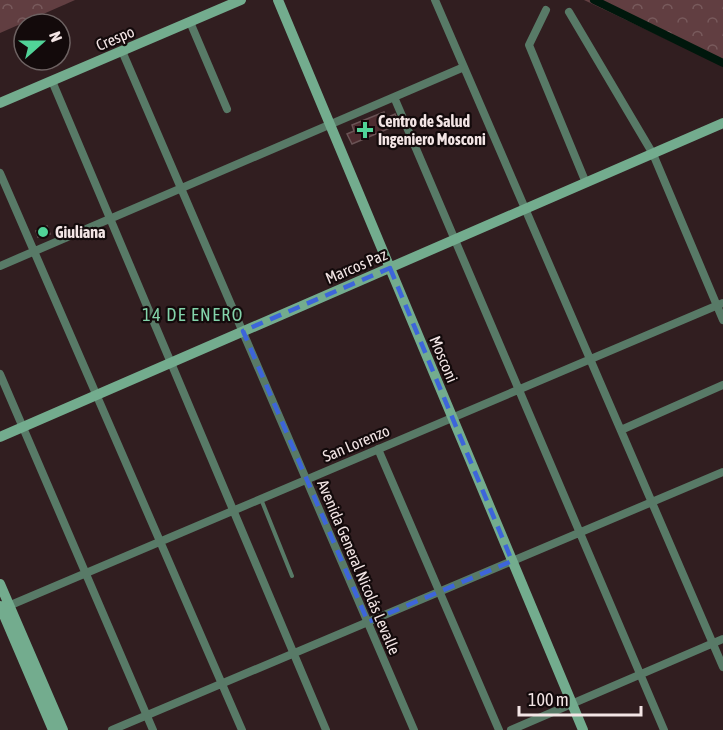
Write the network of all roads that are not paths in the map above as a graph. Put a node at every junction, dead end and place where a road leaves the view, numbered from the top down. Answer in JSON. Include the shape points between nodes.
{"nodes":[{"id":1,"x":241,"y":0,"type":"edge"},
{"id":2,"x":278,"y":0,"type":"edge"},
{"id":3,"x":435,"y":0,"type":"edge"},
{"id":4,"x":546,"y":10,"type":"dead end"},
{"id":5,"x":569,"y":12,"type":"dead end"},
{"id":6,"x":190,"y":22,"type":"junction"},
{"id":7,"x":122,"y":51,"type":"junction"},
{"id":8,"x":464,"y":67,"type":"junction"},
{"id":9,"x":52,"y":81,"type":"junction"},
{"id":10,"x":394,"y":97,"type":"junction"},
{"id":11,"x":0,"y":103,"type":"edge"},
{"id":12,"x":227,"y":109,"type":"dead end"},
{"id":13,"x":723,"y":123,"type":"edge"},
{"id":14,"x":330,"y":124,"type":"junction"},
{"id":15,"x":653,"y":154,"type":"junction"},
{"id":16,"x":0,"y":173,"type":"edge"},
{"id":17,"x":586,"y":183,"type":"junction"},
{"id":18,"x":181,"y":188,"type":"junction"},
{"id":19,"x":525,"y":209,"type":"junction"},
{"id":20,"x":110,"y":219,"type":"junction"},
{"id":21,"x":455,"y":240,"type":"junction"},
{"id":22,"x":34,"y":251,"type":"junction"},
{"id":23,"x":0,"y":266,"type":"edge"},
{"id":24,"x":390,"y":268,"type":"junction"},
{"id":25,"x":720,"y":304,"type":"edge"},
{"id":26,"x":723,"y":321,"type":"edge"},
{"id":27,"x":243,"y":331,"type":"junction"},
{"id":28,"x":590,"y":359,"type":"junction"},
{"id":29,"x":171,"y":363,"type":"junction"},
{"id":30,"x":0,"y":374,"type":"edge"},
{"id":31,"x":723,"y":385,"type":"edge"},
{"id":32,"x":519,"y":389,"type":"junction"},
{"id":33,"x":96,"y":395,"type":"junction"},
{"id":34,"x":452,"y":417,"type":"junction"},
{"id":35,"x":23,"y":427,"type":"junction"},
{"id":36,"x":621,"y":430,"type":"junction"},
{"id":37,"x":0,"y":436,"type":"edge"},
{"id":38,"x":378,"y":449,"type":"junction"},
{"id":39,"x":723,"y":471,"type":"edge"},
{"id":40,"x":306,"y":479,"type":"junction"},
{"id":41,"x":260,"y":499,"type":"junction"},
{"id":42,"x":651,"y":502,"type":"junction"},
{"id":43,"x":233,"y":510,"type":"junction"},
{"id":44,"x":580,"y":532,"type":"junction"},
{"id":45,"x":162,"y":541,"type":"junction"},
{"id":46,"x":512,"y":561,"type":"junction"},
{"id":47,"x":86,"y":573,"type":"junction"},
{"id":48,"x":292,"y":576,"type":"dead end"},
{"id":49,"x":0,"y":584,"type":"edge"},
{"id":50,"x":440,"y":591,"type":"junction"},
{"id":51,"x":3,"y":607,"type":"edge"},
{"id":52,"x":368,"y":622,"type":"junction"},
{"id":53,"x":723,"y":639,"type":"edge"},
{"id":54,"x":713,"y":644,"type":"junction"},
{"id":55,"x":294,"y":653,"type":"junction"},
{"id":56,"x":723,"y":668,"type":"edge"},
{"id":57,"x":640,"y":674,"type":"junction"},
{"id":58,"x":222,"y":683,"type":"junction"},
{"id":59,"x":572,"y":704,"type":"junction"},
{"id":60,"x":147,"y":715,"type":"junction"},
{"id":61,"x":53,"y":730,"type":"edge"},
{"id":62,"x":63,"y":730,"type":"edge"},
{"id":63,"x":112,"y":730,"type":"edge"},
{"id":64,"x":153,"y":730,"type":"edge"},
{"id":65,"x":242,"y":730,"type":"edge"},
{"id":66,"x":326,"y":730,"type":"edge"},
{"id":67,"x":414,"y":730,"type":"edge"},
{"id":68,"x":499,"y":730,"type":"edge"},
{"id":69,"x":511,"y":730,"type":"edge"},
{"id":70,"x":583,"y":730,"type":"edge"},
{"id":71,"x":664,"y":730,"type":"edge"}],
"edges":[{"from":1,"to":6,"type":"street","name":"Crespo"},
{"from":2,"to":14,"type":"street","name":"Mosconi"},
{"from":3,"to":8,"type":"street"},
{"from":4,"to":17,"type":"street","via":[[529,45]]},
{"from":5,"to":15,"type":"street"},
{"from":6,"to":7,"type":"street","name":"Crespo"},
{"from":6,"to":12,"type":"street"},
{"from":7,"to":9,"type":"street","name":"Crespo"},
{"from":7,"to":18,"type":"street","name":"Avenida General Nicolás Levalle"},
{"from":8,"to":10,"type":"street"},
{"from":8,"to":19,"type":"street"},
{"from":9,"to":11,"type":"street","name":"Crespo"},
{"from":9,"to":20,"type":"street"},
{"from":10,"to":14,"type":"street"},
{"from":10,"to":21,"type":"street"},
{"from":13,"to":15,"type":"street","name":"Marcos Paz"},
{"from":14,"to":18,"type":"street"},
{"from":14,"to":24,"type":"street","name":"Mosconi"},
{"from":15,"to":17,"type":"street","name":"Marcos Paz"},
{"from":15,"to":25,"type":"street"},
{"from":16,"to":22,"type":"street"},
{"from":17,"to":19,"type":"street","name":"Marcos Paz"},
{"from":18,"to":20,"type":"street"},
{"from":18,"to":27,"type":"street","name":"Avenida General Nicolás Levalle"},
{"from":19,"to":21,"type":"street","name":"Marcos Paz"},
{"from":19,"to":28,"type":"street"},
{"from":20,"to":22,"type":"street"},
{"from":20,"to":29,"type":"street"},
{"from":21,"to":24,"type":"street","name":"Marcos Paz"},
{"from":21,"to":32,"type":"street"},
{"from":22,"to":23,"type":"street"},
{"from":22,"to":33,"type":"street"},
{"from":24,"to":27,"type":"street","name":"Marcos Paz"},
{"from":24,"to":34,"type":"street","name":"Mosconi"},
{"from":25,"to":26,"type":"street"},
{"from":25,"to":28,"type":"street","name":"San Lorenzo"},
{"from":27,"to":29,"type":"street","name":"Marcos Paz"},
{"from":27,"to":40,"type":"street","name":"Avenida General Nicolás Levalle"},
{"from":28,"to":32,"type":"street","name":"San Lorenzo"},
{"from":28,"to":36,"type":"street"},
{"from":29,"to":33,"type":"street","name":"Marcos Paz"},
{"from":29,"to":43,"type":"street"},
{"from":30,"to":35,"type":"street"},
{"from":31,"to":36,"type":"street"},
{"from":32,"to":34,"type":"street","name":"San Lorenzo"},
{"from":32,"to":44,"type":"street"},
{"from":33,"to":35,"type":"street","name":"Marcos Paz"},
{"from":33,"to":45,"type":"street"},
{"from":34,"to":38,"type":"street","name":"San Lorenzo"},
{"from":34,"to":46,"type":"street","name":"Mosconi"},
{"from":35,"to":37,"type":"street","name":"Marcos Paz"},
{"from":35,"to":47,"type":"street"},
{"from":36,"to":42,"type":"street"},
{"from":38,"to":40,"type":"street","name":"San Lorenzo"},
{"from":38,"to":50,"type":"street"},
{"from":39,"to":42,"type":"street"},
{"from":40,"to":41,"type":"street","name":"San Lorenzo"},
{"from":40,"to":52,"type":"street","name":"Avenida General Nicolás Levalle"},
{"from":41,"to":43,"type":"street","name":"San Lorenzo"},
{"from":41,"to":48,"type":"lane"},
{"from":42,"to":44,"type":"street"},
{"from":42,"to":54,"type":"street"},
{"from":43,"to":45,"type":"street","name":"San Lorenzo"},
{"from":43,"to":55,"type":"street"},
{"from":44,"to":46,"type":"street"},
{"from":44,"to":57,"type":"street"},
{"from":45,"to":47,"type":"street","name":"San Lorenzo"},
{"from":45,"to":58,"type":"street"},
{"from":46,"to":50,"type":"street"},
{"from":46,"to":59,"type":"street","name":"Mosconi"},
{"from":47,"to":51,"type":"street","name":"San Lorenzo"},
{"from":47,"to":60,"type":"street"},
{"from":49,"to":51,"type":"street"},
{"from":50,"to":52,"type":"street"},
{"from":50,"to":68,"type":"street"},
{"from":51,"to":61,"type":"street"},
{"from":51,"to":62,"type":"street"},
{"from":52,"to":55,"type":"street"},
{"from":52,"to":67,"type":"street","name":"Avenida General Nicolás Levalle"},
{"from":53,"to":54,"type":"street"},
{"from":54,"to":56,"type":"street"},
{"from":54,"to":57,"type":"street"},
{"from":55,"to":58,"type":"street"},
{"from":55,"to":66,"type":"street"},
{"from":57,"to":59,"type":"street"},
{"from":57,"to":71,"type":"street"},
{"from":58,"to":60,"type":"street"},
{"from":58,"to":65,"type":"street"},
{"from":59,"to":69,"type":"street"},
{"from":59,"to":70,"type":"street","name":"Mosconi"},
{"from":60,"to":63,"type":"street"},
{"from":60,"to":64,"type":"street"}]}
